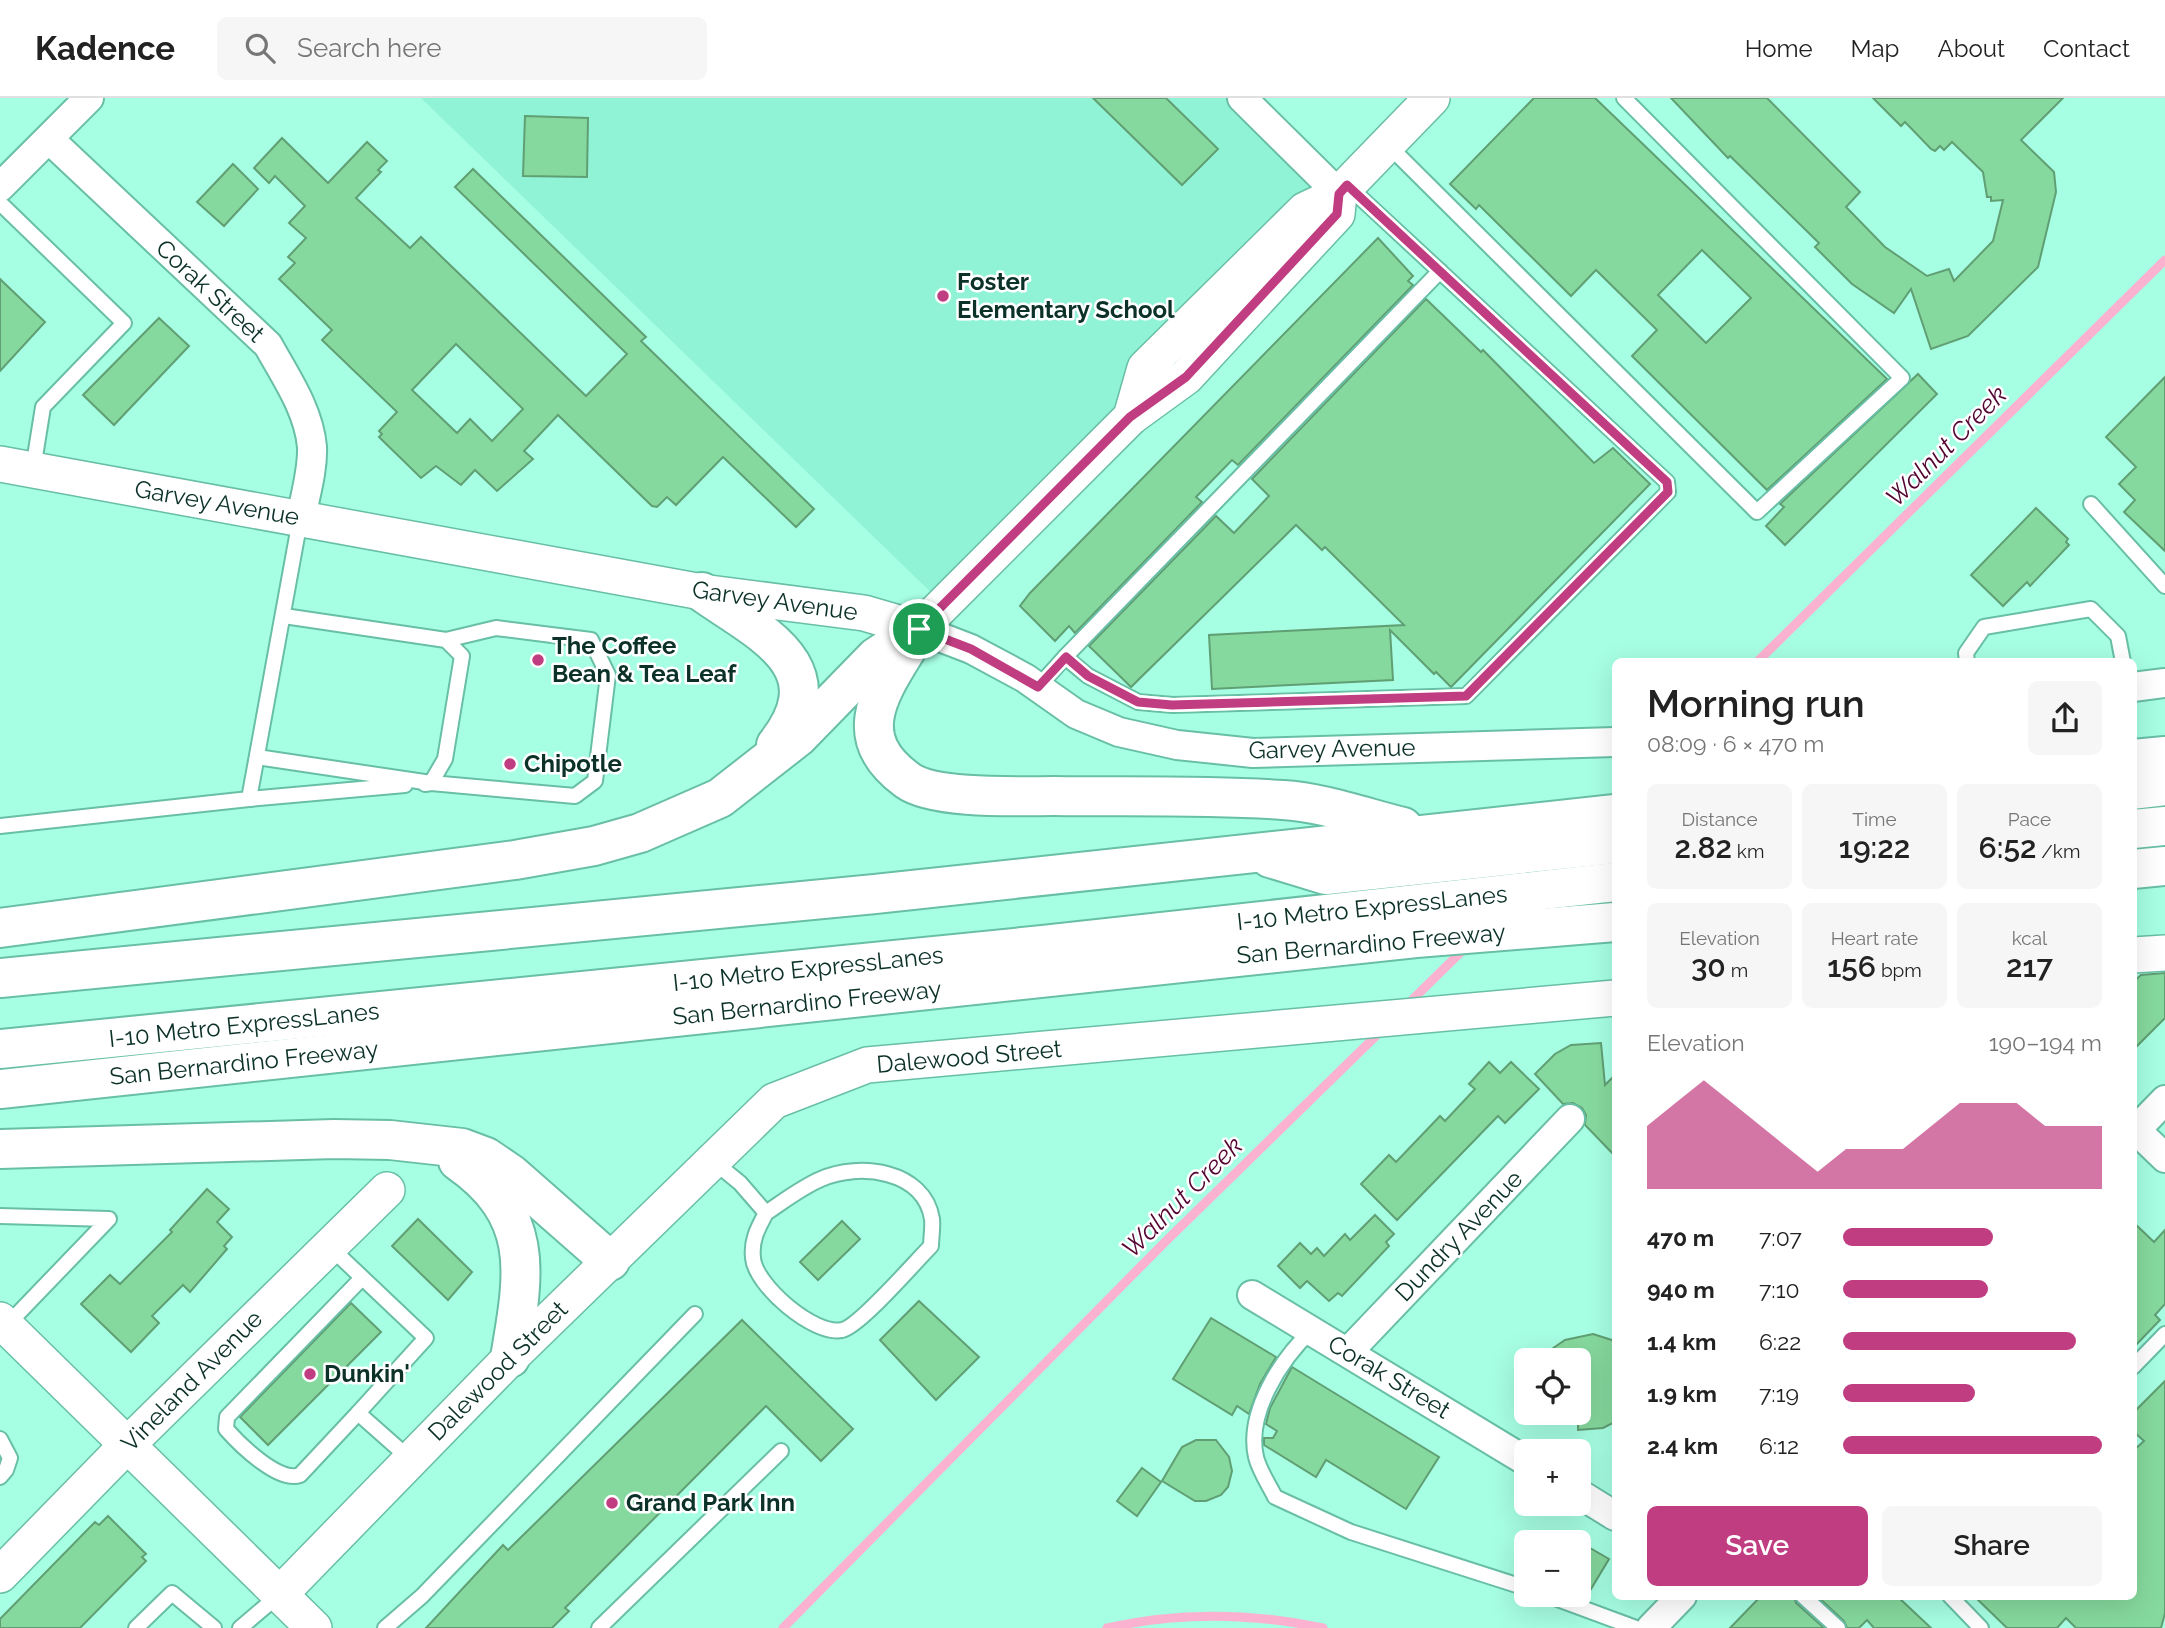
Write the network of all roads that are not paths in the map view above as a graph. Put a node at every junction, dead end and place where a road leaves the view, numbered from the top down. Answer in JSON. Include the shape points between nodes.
{"nodes":[{"id":1,"x":89,"y":98,"type":"edge"},
{"id":2,"x":1241,"y":98,"type":"edge"},
{"id":3,"x":1432,"y":98,"type":"edge"},
{"id":4,"x":1624,"y":98,"type":"edge"},
{"id":5,"x":49,"y":139,"type":"junction"},
{"id":6,"x":1387,"y":144,"type":"junction"},
{"id":7,"x":0,"y":187,"type":"edge"},
{"id":8,"x":1343,"y":189,"type":"junction"},
{"id":9,"x":0,"y":203,"type":"edge"},
{"id":10,"x":1440,"y":271,"type":"junction"},
{"id":11,"x":17,"y":467,"type":"edge"},
{"id":12,"x":2091,"y":504,"type":"dead end"},
{"id":13,"x":301,"y":518,"type":"junction"},
{"id":14,"x":2165,"y":586,"type":"edge"},
{"id":15,"x":702,"y":592,"type":"junction"},
{"id":16,"x":284,"y":616,"type":"junction"},
{"id":17,"x":919,"y":629,"type":"junction"},
{"id":18,"x":446,"y":640,"type":"junction"},
{"id":19,"x":1066,"y":657,"type":"junction"},
{"id":20,"x":1967,"y":658,"type":"edge"},
{"id":21,"x":2122,"y":658,"type":"edge"},
{"id":22,"x":2165,"y":683,"type":"edge"},
{"id":23,"x":2137,"y":686,"type":"edge"},
{"id":24,"x":1038,"y":687,"type":"junction"},
{"id":25,"x":1612,"y":742,"type":"edge"},
{"id":26,"x":2165,"y":755,"type":"edge"},
{"id":27,"x":257,"y":757,"type":"junction"},
{"id":28,"x":2137,"y":758,"type":"edge"},
{"id":29,"x":755,"y":771,"type":"junction"},
{"id":30,"x":431,"y":783,"type":"junction"},
{"id":31,"x":2165,"y":786,"type":"edge"},
{"id":32,"x":2137,"y":790,"type":"edge"},
{"id":33,"x":249,"y":799,"type":"junction"},
{"id":34,"x":1612,"y":814,"type":"edge"},
{"id":35,"x":0,"y":826,"type":"edge"},
{"id":36,"x":2165,"y":826,"type":"edge"},
{"id":37,"x":2137,"y":829,"type":"edge"},
{"id":38,"x":1429,"y":833,"type":"junction"},
{"id":39,"x":1612,"y":844,"type":"edge"},
{"id":40,"x":1254,"y":854,"type":"junction"},
{"id":41,"x":2165,"y":866,"type":"edge"},
{"id":42,"x":2137,"y":869,"type":"edge"},
{"id":43,"x":1611,"y":882,"type":"edge"},
{"id":44,"x":1612,"y":922,"type":"edge"},
{"id":45,"x":0,"y":928,"type":"edge"},
{"id":46,"x":2165,"y":953,"type":"edge"},
{"id":47,"x":2137,"y":956,"type":"edge"},
{"id":48,"x":0,"y":978,"type":"edge"},
{"id":49,"x":1612,"y":998,"type":"edge"},
{"id":50,"x":0,"y":1049,"type":"edge"},
{"id":51,"x":0,"y":1089,"type":"edge"},
{"id":52,"x":2165,"y":1100,"type":"edge"},
{"id":53,"x":1570,"y":1119,"type":"dead end"},
{"id":54,"x":2137,"y":1130,"type":"edge"},
{"id":55,"x":2137,"y":1134,"type":"edge"},
{"id":56,"x":433,"y":1144,"type":"junction"},
{"id":57,"x":0,"y":1149,"type":"edge"},
{"id":58,"x":2165,"y":1158,"type":"edge"},
{"id":59,"x":713,"y":1161,"type":"junction"},
{"id":60,"x":387,"y":1190,"type":"dead end"},
{"id":61,"x":766,"y":1213,"type":"junction"},
{"id":62,"x":0,"y":1216,"type":"edge"},
{"id":63,"x":329,"y":1246,"type":"junction"},
{"id":64,"x":610,"y":1261,"type":"junction"},
{"id":65,"x":362,"y":1278,"type":"junction"},
{"id":66,"x":1252,"y":1295,"type":"dead end"},
{"id":67,"x":695,"y":1314,"type":"dead end"},
{"id":68,"x":3,"y":1323,"type":"edge"},
{"id":69,"x":1312,"y":1330,"type":"junction"},
{"id":70,"x":2165,"y":1334,"type":"edge"},
{"id":71,"x":1348,"y":1352,"type":"junction"},
{"id":72,"x":510,"y":1358,"type":"junction"},
{"id":73,"x":2137,"y":1363,"type":"edge"},
{"id":74,"x":358,"y":1413,"type":"junction"},
{"id":75,"x":0,"y":1439,"type":"edge"},
{"id":76,"x":128,"y":1444,"type":"junction"},
{"id":77,"x":781,"y":1451,"type":"dead end"},
{"id":78,"x":1514,"y":1454,"type":"edge"},
{"id":79,"x":410,"y":1459,"type":"junction"},
{"id":80,"x":0,"y":1477,"type":"edge"},
{"id":81,"x":1591,"y":1501,"type":"edge"},
{"id":82,"x":1612,"y":1514,"type":"edge"},
{"id":83,"x":0,"y":1575,"type":"edge"},
{"id":84,"x":1514,"y":1584,"type":"edge"},
{"id":85,"x":280,"y":1594,"type":"junction"},
{"id":86,"x":1678,"y":1600,"type":"edge"},
{"id":87,"x":1807,"y":1600,"type":"edge"},
{"id":88,"x":1954,"y":1600,"type":"edge"},
{"id":89,"x":1579,"y":1607,"type":"edge"},
{"id":90,"x":136,"y":1628,"type":"edge"},
{"id":91,"x":214,"y":1628,"type":"edge"},
{"id":92,"x":240,"y":1628,"type":"edge"},
{"id":93,"x":314,"y":1628,"type":"edge"},
{"id":94,"x":385,"y":1628,"type":"edge"},
{"id":95,"x":599,"y":1628,"type":"edge"},
{"id":96,"x":1636,"y":1628,"type":"edge"},
{"id":97,"x":1651,"y":1628,"type":"edge"},
{"id":98,"x":1838,"y":1628,"type":"edge"},
{"id":99,"x":1981,"y":1628,"type":"edge"}],
"edges":[{"from":1,"to":5,"type":"street"},
{"from":2,"to":8,"type":"street"},
{"from":3,"to":6,"type":"street"},
{"from":4,"to":6,"type":"lane","via":[[1902,378],[1756,512]]},
{"from":5,"to":7,"type":"street"},
{"from":5,"to":13,"type":"street","name":"Corak Street","via":[[268,345],[292,388],[312,448]]},
{"from":6,"to":8,"type":"street"},
{"from":8,"to":10,"type":"lane"},
{"from":8,"to":17,"type":"street","via":[[1337,214],[1195,368],[1130,417]]},
{"from":9,"to":11,"type":"lane","via":[[124,323],[43,407]]},
{"from":10,"to":19,"type":"lane"},
{"from":10,"to":19,"type":"lane","via":[[1667,482],[1668,492],[1466,696],[1172,705],[1138,702],[1088,676]]},
{"from":11,"to":13,"type":"street","name":"Garvey Avenue"},
{"from":12,"to":14,"type":"lane"},
{"from":13,"to":15,"type":"street","name":"Garvey Avenue"},
{"from":13,"to":16,"type":"lane"},
{"from":15,"to":17,"type":"street","name":"Garvey Avenue","via":[[864,612]]},
{"from":15,"to":29,"type":"highway","via":[[774,640],[794,666],[798,692],[792,720]]},
{"from":16,"to":18,"type":"lane"},
{"from":16,"to":27,"type":"lane"},
{"from":17,"to":24,"type":"street","name":"Garvey Avenue","via":[[971,649]]},
{"from":17,"to":29,"type":"highway","via":[[876,657],[797,737]]},
{"from":17,"to":38,"type":"highway","via":[[873,709],[878,747],[909,782],[948,793],[1001,796],[1286,800]]},
{"from":18,"to":30,"type":"lane","via":[[462,656],[445,759]]},
{"from":18,"to":30,"type":"lane","via":[[496,628],[591,639],[608,675],[595,780],[575,796]]},
{"from":19,"to":24,"type":"lane"},
{"from":20,"to":21,"type":"lane","via":[[1984,627],[2091,609],[2118,636]]},
{"from":22,"to":23,"type":"street"},
{"from":24,"to":25,"type":"street","name":"Garvey Avenue","via":[[1076,714],[1119,732],[1177,745],[1253,752]]},
{"from":26,"to":28,"type":"highway"},
{"from":27,"to":30,"type":"lane"},
{"from":27,"to":33,"type":"lane"},
{"from":29,"to":45,"type":"highway","via":[[720,798],[685,816],[594,846]]},
{"from":30,"to":33,"type":"lane"},
{"from":31,"to":32,"type":"highway"},
{"from":33,"to":35,"type":"lane"},
{"from":34,"to":38,"type":"highway"},
{"from":36,"to":37,"type":"highway"},
{"from":38,"to":40,"type":"highway"},
{"from":39,"to":40,"type":"highway","name":"I-10 Metro ExpressLanes","via":[[1326,874]]},
{"from":40,"to":48,"type":"highway"},
{"from":41,"to":42,"type":"highway"},
{"from":43,"to":50,"type":"highway","name":"I-10 Metro ExpressLanes","via":[[1030,947]]},
{"from":44,"to":51,"type":"highway","name":"San Bernardino Freeway","via":[[1416,938]]},
{"from":46,"to":47,"type":"street"},
{"from":49,"to":59,"type":"street","name":"Dalewood Street","via":[[867,1065],[774,1101]]},
{"from":52,"to":54,"type":"street"},
{"from":53,"to":71,"type":"street","name":"Dundry Avenue"},
{"from":55,"to":58,"type":"street"},
{"from":56,"to":57,"type":"highway","via":[[334,1139]]},
{"from":56,"to":64,"type":"highway","via":[[462,1148],[511,1174]]},
{"from":56,"to":72,"type":"highway","via":[[485,1183],[507,1212],[519,1241],[523,1274]]},
{"from":59,"to":61,"type":"lane"},
{"from":59,"to":64,"type":"street","name":"Dalewood Street"},
{"from":60,"to":63,"type":"street","name":"Vineland Avenue"},
{"from":61,"to":61,"type":"lane","via":[[754,1236],[752,1259],[759,1279],[811,1324],[826,1330],[844,1330],[930,1246],[932,1219],[926,1205],[907,1181],[888,1173],[823,1178]]},
{"from":62,"to":68,"type":"lane","via":[[108,1219]]},
{"from":63,"to":65,"type":"lane"},
{"from":63,"to":76,"type":"street","name":"Vineland Avenue"},
{"from":64,"to":72,"type":"street","name":"Dalewood Street"},
{"from":65,"to":74,"type":"lane","via":[[426,1338]]},
{"from":65,"to":74,"type":"lane","via":[[227,1417],[226,1429],[279,1474],[292,1478]]},
{"from":66,"to":69,"type":"street","name":"Corak Street"},
{"from":67,"to":94,"type":"lane","via":[[422,1596]]},
{"from":68,"to":76,"type":"street"},
{"from":69,"to":71,"type":"street","name":"Corak Street"},
{"from":69,"to":84,"type":"lane","via":[[1294,1347],[1257,1413],[1256,1457],[1275,1497],[1351,1532]]},
{"from":70,"to":73,"type":"lane"},
{"from":71,"to":78,"type":"street","name":"Corak Street"},
{"from":72,"to":79,"type":"street","name":"Dalewood Street"},
{"from":74,"to":79,"type":"lane"},
{"from":75,"to":80,"type":"lane","via":[[10,1458]]},
{"from":76,"to":83,"type":"street","name":"Vineland Avenue"},
{"from":76,"to":85,"type":"street"},
{"from":77,"to":95,"type":"lane"},
{"from":79,"to":85,"type":"street","name":"Dalewood Street"},
{"from":81,"to":82,"type":"street"},
{"from":85,"to":92,"type":"lane"},
{"from":85,"to":93,"type":"street"},
{"from":86,"to":97,"type":"street"},
{"from":87,"to":98,"type":"lane"},
{"from":88,"to":99,"type":"lane"},
{"from":89,"to":96,"type":"lane"},
{"from":90,"to":91,"type":"lane","via":[[172,1592]]}]}
